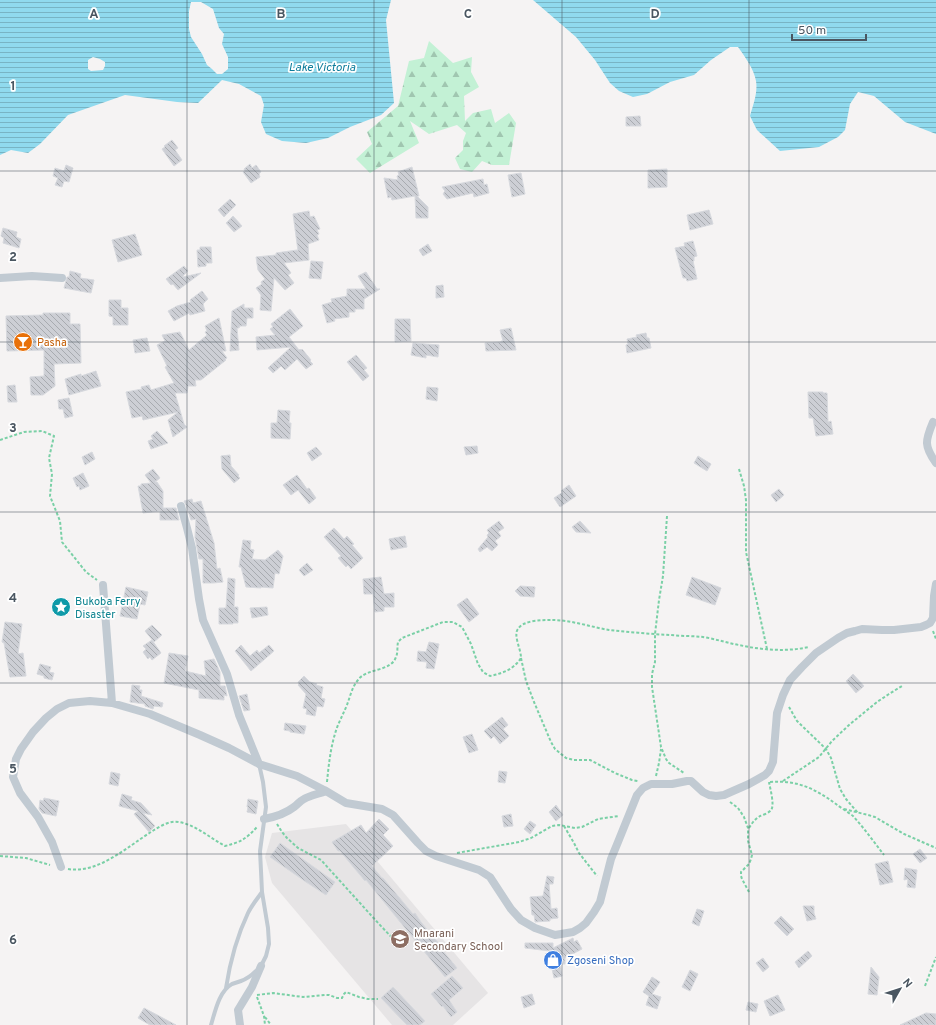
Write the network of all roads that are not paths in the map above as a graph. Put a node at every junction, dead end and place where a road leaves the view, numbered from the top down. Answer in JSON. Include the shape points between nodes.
{"nodes":[{"id":1,"x":0,"y":278,"type":"edge"},
{"id":2,"x":62,"y":278,"type":"dead end"},
{"id":3,"x":933,"y":422,"type":"dead end"},
{"id":4,"x":936,"y":463,"type":"edge"},
{"id":5,"x":180,"y":506,"type":"dead end"},
{"id":6,"x":936,"y":584,"type":"edge"},
{"id":7,"x":103,"y":585,"type":"road end"},
{"id":8,"x":112,"y":703,"type":"junction"},
{"id":9,"x":259,"y":764,"type":"junction"},
{"id":10,"x":326,"y":791,"type":"junction"},
{"id":11,"x":264,"y":819,"type":"junction"},
{"id":12,"x":61,"y":867,"type":"road end"},
{"id":13,"x":262,"y":892,"type":"junction"},
{"id":14,"x":262,"y":966,"type":"junction"},
{"id":15,"x":226,"y":988,"type":"junction"},
{"id":16,"x":211,"y":1025,"type":"edge"},
{"id":17,"x":240,"y":1025,"type":"edge"}],
"edges":[{"from":1,"to":2,"type":"street"},
{"from":3,"to":4,"type":"street","via":[[927,436],[927,446]]},
{"from":5,"to":9,"type":"street","via":[[192,548],[203,620]]},
{"from":6,"to":10,"type":"street","via":[[933,618],[930,623],[921,627],[862,629],[847,633],[816,653],[790,680],[778,713],[773,762],[769,771],[761,778],[724,795],[716,796],[703,792],[691,781],[651,784],[643,788],[637,795],[611,859],[600,902],[586,923],[573,932],[555,934],[535,928],[521,920],[511,909],[490,877],[479,870],[426,851],[393,815],[382,809],[346,803]]},
{"from":7,"to":8,"type":"street"},
{"from":8,"to":9,"type":"street","via":[[150,714],[229,748]]},
{"from":8,"to":12,"type":"street","via":[[90,701],[68,704],[57,709],[32,732],[16,759],[13,777],[20,793],[52,842]]},
{"from":9,"to":10,"type":"street","via":[[296,776]]},
{"from":9,"to":11,"type":"lane","via":[[265,793]]},
{"from":10,"to":11,"type":"street","via":[[301,800],[286,812]]},
{"from":11,"to":13,"type":"lane","via":[[260,851]]},
{"from":13,"to":14,"type":"lane","via":[[269,944]]},
{"from":13,"to":15,"type":"lane","via":[[248,912],[242,927],[231,960]]},
{"from":14,"to":15,"type":"lane","via":[[252,975]]},
{"from":14,"to":17,"type":"street","via":[[238,1010]]},
{"from":15,"to":16,"type":"lane"}]}
